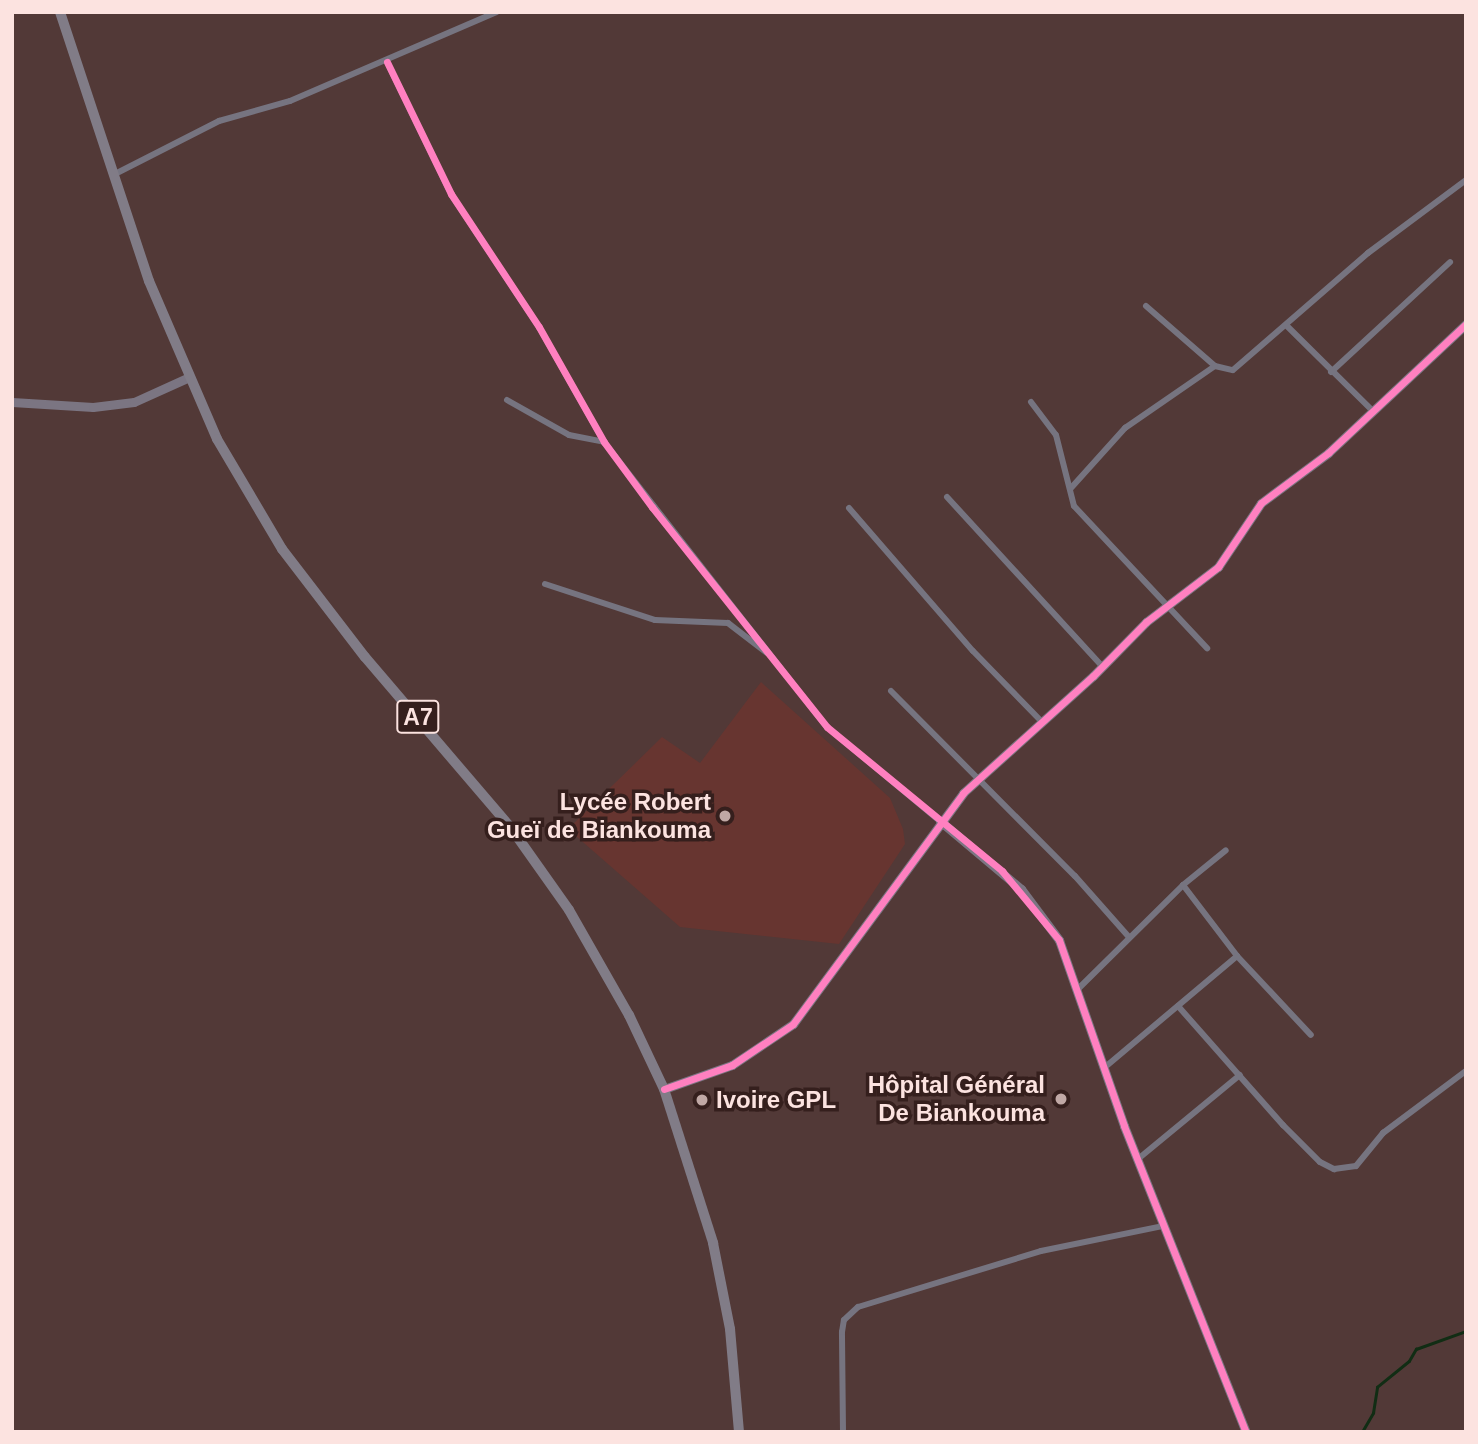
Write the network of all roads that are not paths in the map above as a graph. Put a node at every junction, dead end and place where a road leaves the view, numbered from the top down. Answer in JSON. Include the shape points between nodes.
{"nodes":[{"id":1,"x":60,"y":12,"type":"edge"},
{"id":2,"x":497,"y":12,"type":"edge"},
{"id":3,"x":387,"y":62,"type":"junction"},
{"id":4,"x":113,"y":175,"type":"junction"},
{"id":5,"x":1466,"y":180,"type":"edge"},
{"id":6,"x":1450,"y":262,"type":"dead end"},
{"id":7,"x":1146,"y":306,"type":"dead end"},
{"id":8,"x":1466,"y":324,"type":"edge"},
{"id":9,"x":1287,"y":326,"type":"junction"},
{"id":10,"x":1215,"y":366,"type":"junction"},
{"id":11,"x":1331,"y":372,"type":"junction"},
{"id":12,"x":187,"y":378,"type":"junction"},
{"id":13,"x":507,"y":400,"type":"dead end"},
{"id":14,"x":12,"y":402,"type":"edge"},
{"id":15,"x":1031,"y":402,"type":"dead end"},
{"id":16,"x":1374,"y":412,"type":"junction"},
{"id":17,"x":604,"y":442,"type":"junction"},
{"id":18,"x":1071,"y":488,"type":"junction"},
{"id":19,"x":947,"y":497,"type":"dead end"},
{"id":20,"x":849,"y":508,"type":"dead end"},
{"id":21,"x":545,"y":584,"type":"dead end"},
{"id":22,"x":1167,"y":604,"type":"junction"},
{"id":23,"x":1207,"y":648,"type":"dead end"},
{"id":24,"x":769,"y":654,"type":"junction"},
{"id":25,"x":1103,"y":667,"type":"junction"},
{"id":26,"x":891,"y":691,"type":"dead end"},
{"id":27,"x":1041,"y":721,"type":"junction"},
{"id":28,"x":977,"y":779,"type":"junction"},
{"id":29,"x":940,"y":821,"type":"junction"},
{"id":30,"x":1226,"y":850,"type":"dead end"},
{"id":31,"x":1183,"y":885,"type":"junction"},
{"id":32,"x":1129,"y":937,"type":"junction"},
{"id":33,"x":1237,"y":956,"type":"junction"},
{"id":34,"x":1079,"y":988,"type":"junction"},
{"id":35,"x":1178,"y":1006,"type":"junction"},
{"id":36,"x":1311,"y":1035,"type":"dead end"},
{"id":37,"x":1104,"y":1068,"type":"junction"},
{"id":38,"x":1466,"y":1071,"type":"edge"},
{"id":39,"x":1240,"y":1076,"type":"junction"},
{"id":40,"x":664,"y":1089,"type":"junction"},
{"id":41,"x":1138,"y":1159,"type":"junction"},
{"id":42,"x":1163,"y":1226,"type":"junction"},
{"id":43,"x":739,"y":1432,"type":"edge"},
{"id":44,"x":844,"y":1432,"type":"edge"},
{"id":45,"x":1246,"y":1432,"type":"edge"}],
"edges":[{"from":1,"to":4,"type":"main road","number":"A7"},
{"from":2,"to":3,"type":"street"},
{"from":3,"to":4,"type":"street","via":[[290,101],[219,121]]},
{"from":3,"to":17,"type":"street","via":[[451,194],[539,327]]},
{"from":4,"to":12,"type":"main road","number":"A7"},
{"from":5,"to":9,"type":"street","via":[[1368,253]]},
{"from":6,"to":11,"type":"street"},
{"from":7,"to":10,"type":"street"},
{"from":8,"to":16,"type":"street"},
{"from":9,"to":10,"type":"street","via":[[1240,367],[1230,371]]},
{"from":9,"to":11,"type":"street"},
{"from":10,"to":18,"type":"street","via":[[1125,428]]},
{"from":11,"to":16,"type":"street"},
{"from":12,"to":14,"type":"street","via":[[134,402],[93,407]]},
{"from":12,"to":40,"type":"main road","number":"A7","via":[[282,549],[365,657],[511,828],[569,910],[629,1015]]},
{"from":13,"to":17,"type":"street","via":[[569,435]]},
{"from":15,"to":18,"type":"street","via":[[1056,435]]},
{"from":16,"to":22,"type":"street","via":[[1261,503],[1218,567]]},
{"from":17,"to":24,"type":"street"},
{"from":18,"to":22,"type":"street","via":[[1077,511]]},
{"from":19,"to":25,"type":"street"},
{"from":20,"to":27,"type":"street","via":[[973,651]]},
{"from":21,"to":24,"type":"street","via":[[655,620],[728,623]]},
{"from":22,"to":23,"type":"street"},
{"from":22,"to":25,"type":"street"},
{"from":24,"to":29,"type":"street","via":[[837,736]]},
{"from":25,"to":27,"type":"street"},
{"from":26,"to":28,"type":"street"},
{"from":27,"to":28,"type":"street"},
{"from":28,"to":29,"type":"street"},
{"from":28,"to":32,"type":"street"},
{"from":29,"to":34,"type":"street","via":[[1026,895],[1059,940]]},
{"from":29,"to":40,"type":"street","via":[[793,1024],[732,1065]]},
{"from":30,"to":31,"type":"street"},
{"from":31,"to":32,"type":"street"},
{"from":31,"to":33,"type":"street"},
{"from":32,"to":34,"type":"street"},
{"from":33,"to":35,"type":"street"},
{"from":33,"to":36,"type":"street"},
{"from":34,"to":37,"type":"street"},
{"from":35,"to":37,"type":"street"},
{"from":35,"to":39,"type":"street"},
{"from":37,"to":41,"type":"street"},
{"from":38,"to":39,"type":"street","via":[[1383,1133],[1356,1166],[1340,1169],[1321,1162]]},
{"from":39,"to":41,"type":"street"},
{"from":40,"to":43,"type":"main road","number":"A7","via":[[713,1243],[730,1329]]},
{"from":41,"to":42,"type":"street"},
{"from":42,"to":44,"type":"street","via":[[1041,1251],[858,1307],[844,1320],[842,1332]]},
{"from":42,"to":45,"type":"street"}]}
